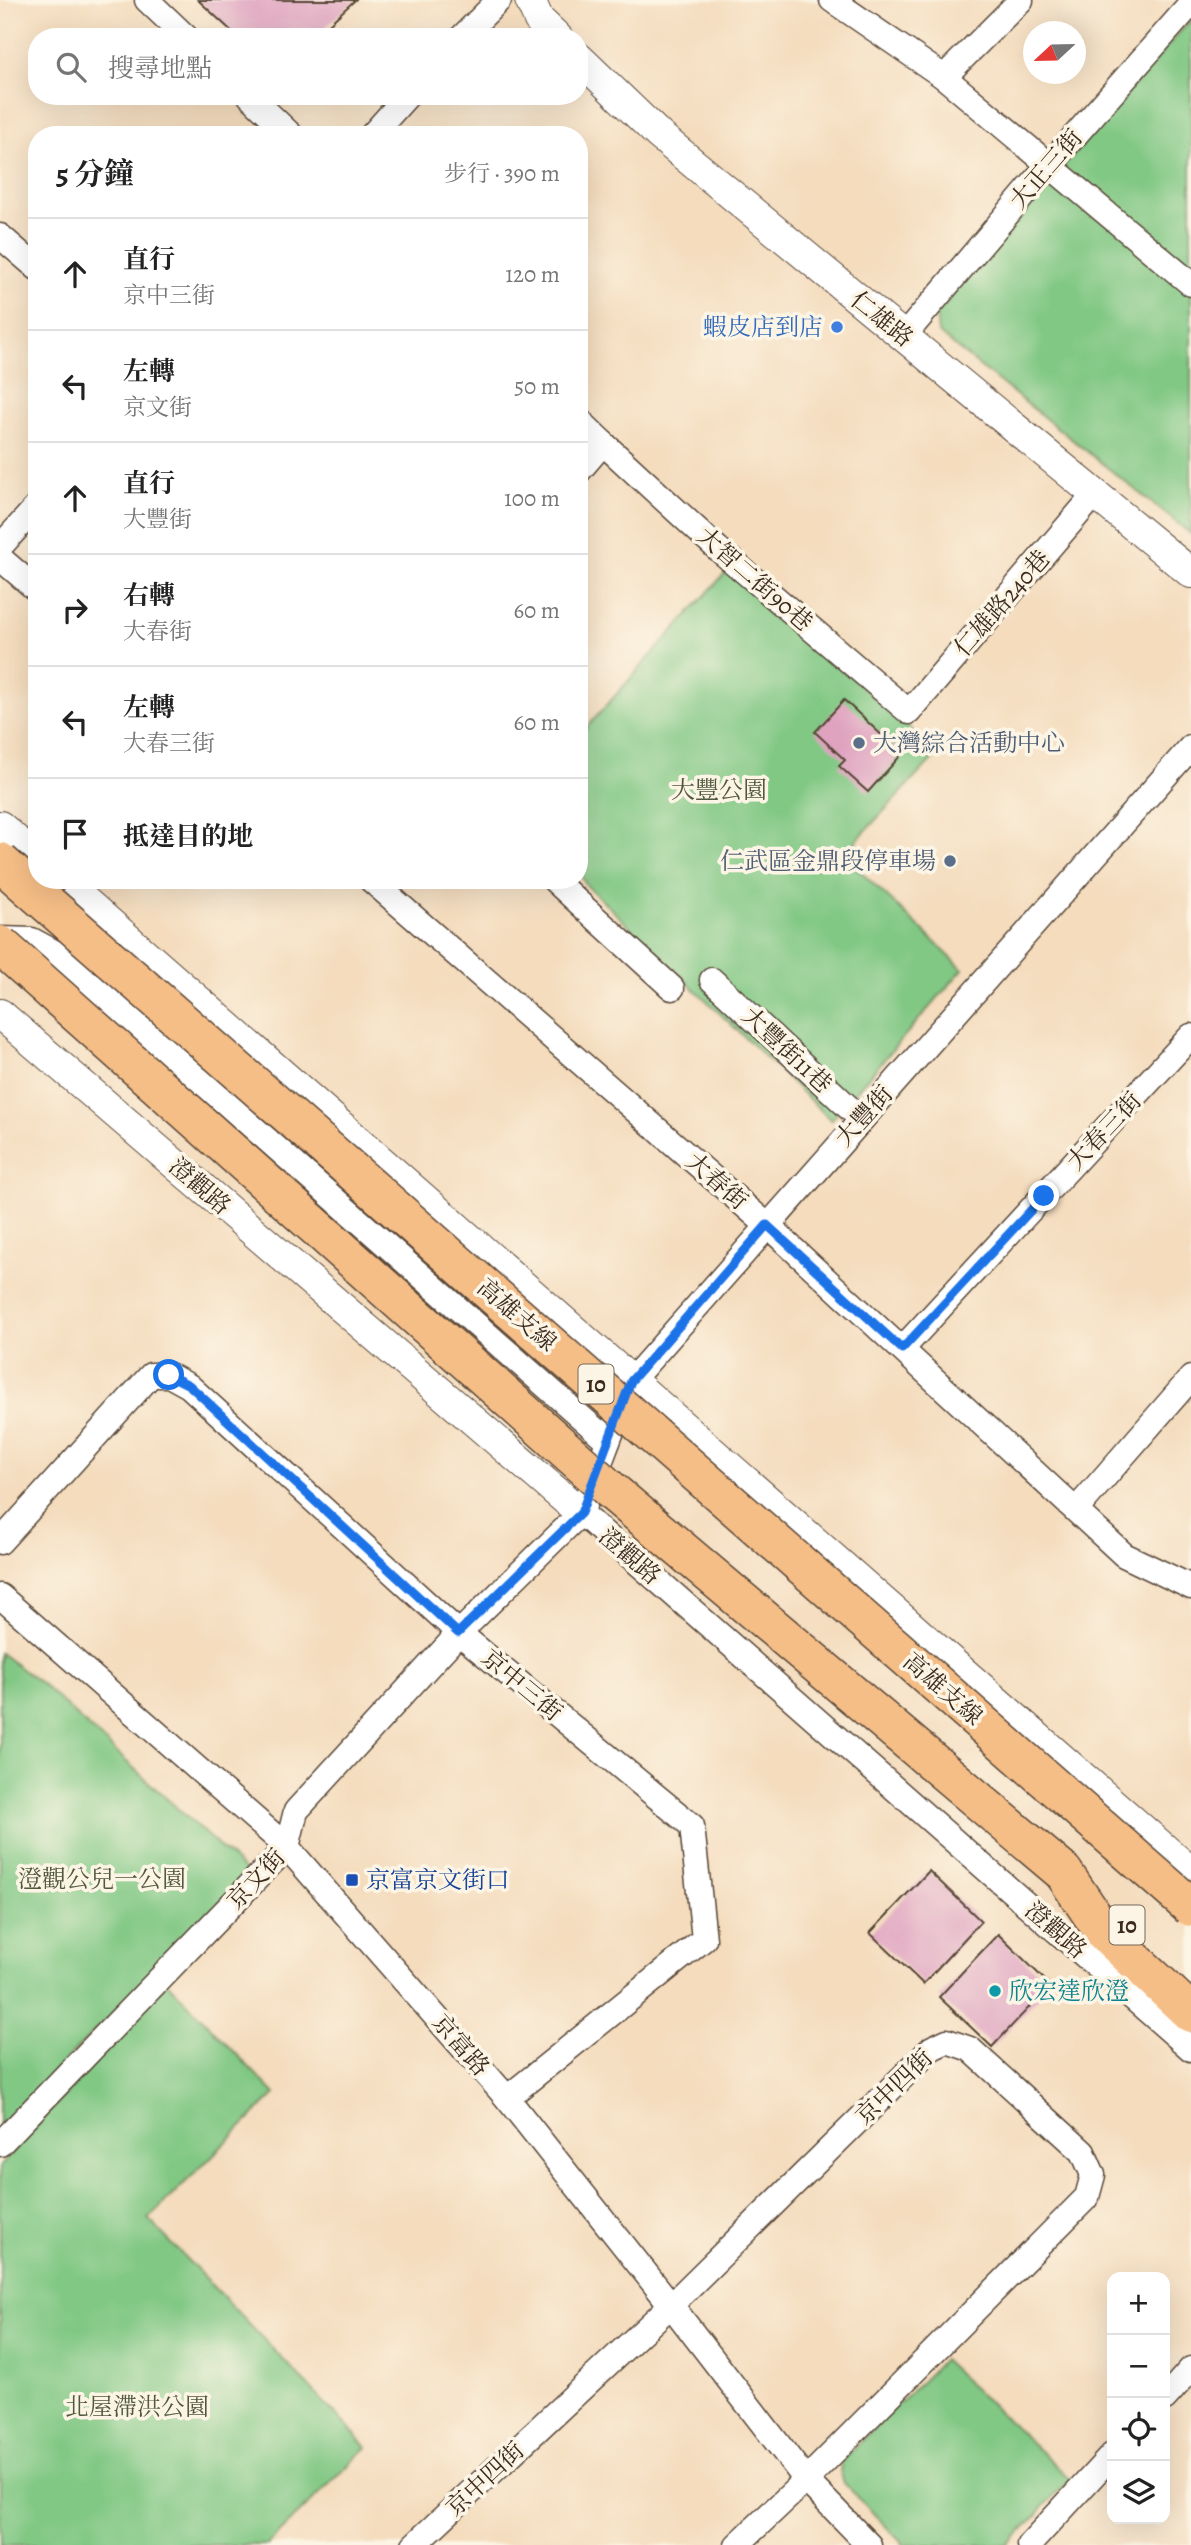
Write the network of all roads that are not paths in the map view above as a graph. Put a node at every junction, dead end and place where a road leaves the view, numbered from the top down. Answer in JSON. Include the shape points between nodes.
{"nodes":[{"id":1,"x":147,"y":0,"type":"edge"},
{"id":2,"x":499,"y":0,"type":"edge"},
{"id":3,"x":530,"y":0,"type":"edge"},
{"id":4,"x":832,"y":0,"type":"edge"},
{"id":5,"x":1021,"y":0,"type":"edge"},
{"id":6,"x":1191,"y":4,"type":"edge"},
{"id":7,"x":177,"y":28,"type":"edge"},
{"id":8,"x":471,"y":28,"type":"edge"},
{"id":9,"x":548,"y":28,"type":"edge"},
{"id":10,"x":588,"y":67,"type":"edge"},
{"id":11,"x":944,"y":77,"type":"junction"},
{"id":12,"x":259,"y":105,"type":"edge"},
{"id":13,"x":399,"y":105,"type":"edge"},
{"id":14,"x":282,"y":126,"type":"edge"},
{"id":15,"x":380,"y":126,"type":"edge"},
{"id":16,"x":1049,"y":165,"type":"junction"},
{"id":17,"x":0,"y":236,"type":"edge"},
{"id":18,"x":28,"y":260,"type":"edge"},
{"id":19,"x":1191,"y":284,"type":"edge"},
{"id":20,"x":904,"y":337,"type":"junction"},
{"id":21,"x":588,"y":429,"type":"edge"},
{"id":22,"x":603,"y":443,"type":"junction"},
{"id":23,"x":588,"y":460,"type":"edge"},
{"id":24,"x":1096,"y":493,"type":"junction"},
{"id":25,"x":28,"y":516,"type":"edge"},
{"id":26,"x":0,"y":547,"type":"edge"},
{"id":27,"x":0,"y":558,"type":"edge"},
{"id":28,"x":1191,"y":573,"type":"edge"},
{"id":29,"x":28,"y":582,"type":"edge"},
{"id":30,"x":909,"y":712,"type":"joint"},
{"id":31,"x":1191,"y":747,"type":"edge"},
{"id":32,"x":0,"y":826,"type":"edge"},
{"id":33,"x":28,"y":851,"type":"edge"},
{"id":34,"x":0,"y":862,"type":"edge"},
{"id":35,"x":28,"y":887,"type":"edge"},
{"id":36,"x":31,"y":889,"type":"edge"},
{"id":37,"x":71,"y":889,"type":"edge"},
{"id":38,"x":381,"y":889,"type":"edge"},
{"id":39,"x":564,"y":889,"type":"edge"},
{"id":40,"x":0,"y":939,"type":"edge"},
{"id":41,"x":0,"y":946,"type":"edge"},
{"id":42,"x":712,"y":981,"type":"dead end"},
{"id":43,"x":673,"y":988,"type":"dead end"},
{"id":44,"x":0,"y":1013,"type":"edge"},
{"id":45,"x":1191,"y":1036,"type":"edge"},
{"id":46,"x":861,"y":1119,"type":"junction"},
{"id":47,"x":767,"y":1225,"type":"junction"},
{"id":48,"x":902,"y":1349,"type":"junction"},
{"id":49,"x":1191,"y":1378,"type":"edge"},
{"id":50,"x":631,"y":1381,"type":"junction"},
{"id":51,"x":608,"y":1441,"type":"junction"},
{"id":52,"x":1076,"y":1510,"type":"junction"},
{"id":53,"x":581,"y":1513,"type":"junction"},
{"id":54,"x":0,"y":1542,"type":"edge"},
{"id":55,"x":1191,"y":1587,"type":"edge"},
{"id":56,"x":0,"y":1596,"type":"edge"},
{"id":57,"x":458,"y":1633,"type":"junction"},
{"id":58,"x":288,"y":1847,"type":"junction"},
{"id":59,"x":1063,"y":1872,"type":"junction"},
{"id":60,"x":1191,"y":1872,"type":"edge"},
{"id":61,"x":1191,"y":1907,"type":"edge"},
{"id":62,"x":1191,"y":1978,"type":"edge"},
{"id":63,"x":1191,"y":2013,"type":"edge"},
{"id":64,"x":1191,"y":2049,"type":"edge"},
{"id":65,"x":507,"y":2098,"type":"junction"},
{"id":66,"x":0,"y":2144,"type":"edge"},
{"id":67,"x":671,"y":2305,"type":"junction"},
{"id":68,"x":1191,"y":2369,"type":"edge"},
{"id":69,"x":1170,"y":2392,"type":"edge"},
{"id":70,"x":1107,"y":2460,"type":"edge"},
{"id":71,"x":806,"y":2480,"type":"junction"},
{"id":72,"x":414,"y":2545,"type":"edge"},
{"id":73,"x":737,"y":2545,"type":"edge"},
{"id":74,"x":869,"y":2545,"type":"edge"},
{"id":75,"x":1029,"y":2545,"type":"edge"}],
"edges":[{"from":1,"to":7,"type":"street"},
{"from":2,"to":8,"type":"street"},
{"from":3,"to":9,"type":"street"},
{"from":4,"to":11,"type":"street"},
{"from":5,"to":11,"type":"street"},
{"from":6,"to":16,"type":"street","name":"大正三街"},
{"from":10,"to":20,"type":"street","name":"仁雄路","via":[[659,135]]},
{"from":11,"to":16,"type":"street"},
{"from":12,"to":14,"type":"street"},
{"from":13,"to":15,"type":"street"},
{"from":16,"to":19,"type":"street"},
{"from":16,"to":20,"type":"street","name":"大正三街"},
{"from":17,"to":18,"type":"street"},
{"from":20,"to":24,"type":"street","name":"仁雄路"},
{"from":21,"to":22,"type":"street","name":"大智二街90巷"},
{"from":22,"to":23,"type":"street"},
{"from":22,"to":30,"type":"street","name":"大智二街90巷","via":[[718,549]]},
{"from":24,"to":28,"type":"street","name":"仁雄路"},
{"from":24,"to":30,"type":"street","name":"仁雄路240巷"},
{"from":25,"to":26,"type":"street"},
{"from":27,"to":29,"type":"street"},
{"from":31,"to":46,"type":"street","name":"大豐街"},
{"from":32,"to":33,"type":"street"},
{"from":34,"to":35,"type":"highway","name":"高雄支線","number":"10","bridge":true},
{"from":36,"to":61,"type":"highway","name":"高雄支線","number":"10","bridge":true},
{"from":37,"to":50,"type":"street"},
{"from":38,"to":47,"type":"street","name":"大春街"},
{"from":39,"to":43,"type":"street"},
{"from":40,"to":51,"type":"street","via":[[33,940],[56,953]]},
{"from":41,"to":59,"type":"highway","number":"10","bridge":true,"via":[[614,1493]]},
{"from":42,"to":46,"type":"street","name":"大豐街11巷"},
{"from":44,"to":53,"type":"street","name":"澄觀路"},
{"from":45,"to":48,"type":"street","name":"大春三街"},
{"from":46,"to":47,"type":"street","name":"大豐街"},
{"from":47,"to":48,"type":"street","name":"大春街"},
{"from":47,"to":50,"type":"street","name":"大豐街"},
{"from":48,"to":52,"type":"street","name":"大春街"},
{"from":49,"to":52,"type":"street"},
{"from":50,"to":51,"type":"street","name":"大豐街"},
{"from":50,"to":60,"type":"street"},
{"from":51,"to":53,"type":"street","name":"大豐街"},
{"from":52,"to":55,"type":"street","name":"大春街","via":[[1124,1555]]},
{"from":53,"to":57,"type":"street","name":"京文街"},
{"from":53,"to":64,"type":"street","name":"澄觀路"},
{"from":54,"to":57,"type":"street","name":"京中三街","via":[[151,1375],[169,1375],[189,1385]]},
{"from":56,"to":58,"type":"street","name":"京富路"},
{"from":57,"to":58,"type":"street","name":"京文街","via":[[296,1811]]},
{"from":57,"to":65,"type":"street","name":"京中三街","via":[[692,1826],[694,1839],[704,1939]]},
{"from":58,"to":65,"type":"street","name":"京富路"},
{"from":58,"to":66,"type":"street","name":"京文街"},
{"from":59,"to":62,"type":"highway","number":"10"},
{"from":59,"to":63,"type":"highway","via":[[1103,1931]]},
{"from":65,"to":67,"type":"street","name":"京富路"},
{"from":67,"to":71,"type":"street","name":"京富路"},
{"from":67,"to":71,"type":"street","name":"京中四街","via":[[932,2048],[947,2041],[970,2049],[1083,2152],[1093,2175],[1087,2197]]},
{"from":67,"to":72,"type":"street","name":"京中四街"},
{"from":68,"to":69,"type":"street"},
{"from":70,"to":75,"type":"street"},
{"from":71,"to":73,"type":"street","name":"京中四街"},
{"from":71,"to":74,"type":"street","name":"京富路"}]}
